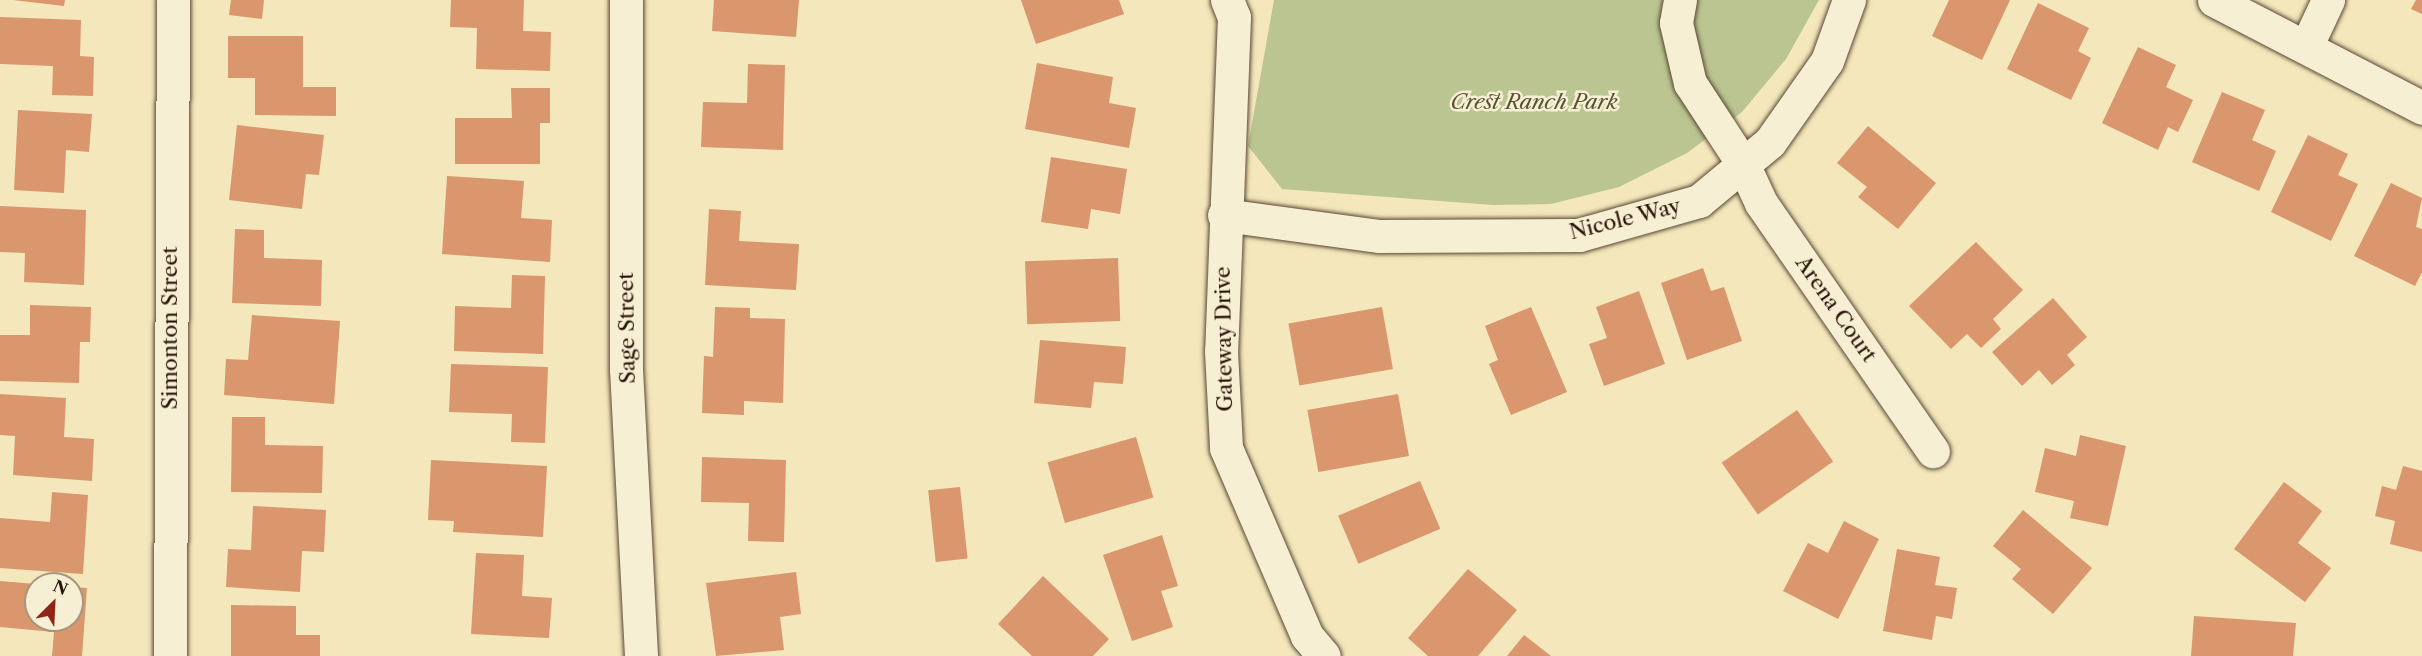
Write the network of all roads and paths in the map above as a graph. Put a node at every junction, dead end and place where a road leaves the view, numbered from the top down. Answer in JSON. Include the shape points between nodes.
{"nodes":[{"id":1,"x":173,"y":0,"type":"edge"},
{"id":2,"x":626,"y":0,"type":"edge"},
{"id":3,"x":1227,"y":0,"type":"edge"},
{"id":4,"x":1680,"y":0,"type":"edge"},
{"id":5,"x":1849,"y":0,"type":"edge"},
{"id":6,"x":2214,"y":0,"type":"edge"},
{"id":7,"x":2328,"y":0,"type":"edge"},
{"id":8,"x":2307,"y":45,"type":"junction"},
{"id":9,"x":2422,"y":108,"type":"edge"},
{"id":10,"x":1743,"y":164,"type":"junction"},
{"id":11,"x":1224,"y":215,"type":"junction"},
{"id":12,"x":1933,"y":451,"type":"dead end"},
{"id":13,"x":1317,"y":654,"type":"edge"},
{"id":14,"x":170,"y":656,"type":"edge"},
{"id":15,"x":641,"y":656,"type":"edge"}],
"edges":[{"from":1,"to":14,"type":"street","name":"Simonton Street"},
{"from":2,"to":15,"type":"street","name":"Sage Street","via":[[626,369]]},
{"from":3,"to":11,"type":"street","name":"Gateway Drive","via":[[1234,17]]},
{"from":4,"to":10,"type":"street","name":"Arena Court","via":[[1676,23],[1690,83]]},
{"from":5,"to":10,"type":"street","name":"Nicole Way","via":[[1827,61],[1770,142]]},
{"from":6,"to":8,"type":"street"},
{"from":7,"to":8,"type":"street"},
{"from":8,"to":9,"type":"street"},
{"from":10,"to":11,"type":"street","name":"Nicole Way","via":[[1699,201],[1579,235],[1380,236]]},
{"from":10,"to":12,"type":"street","name":"Arena Court","via":[[1761,203]]},
{"from":11,"to":13,"type":"street","name":"Gateway Drive","via":[[1226,448]]}]}
